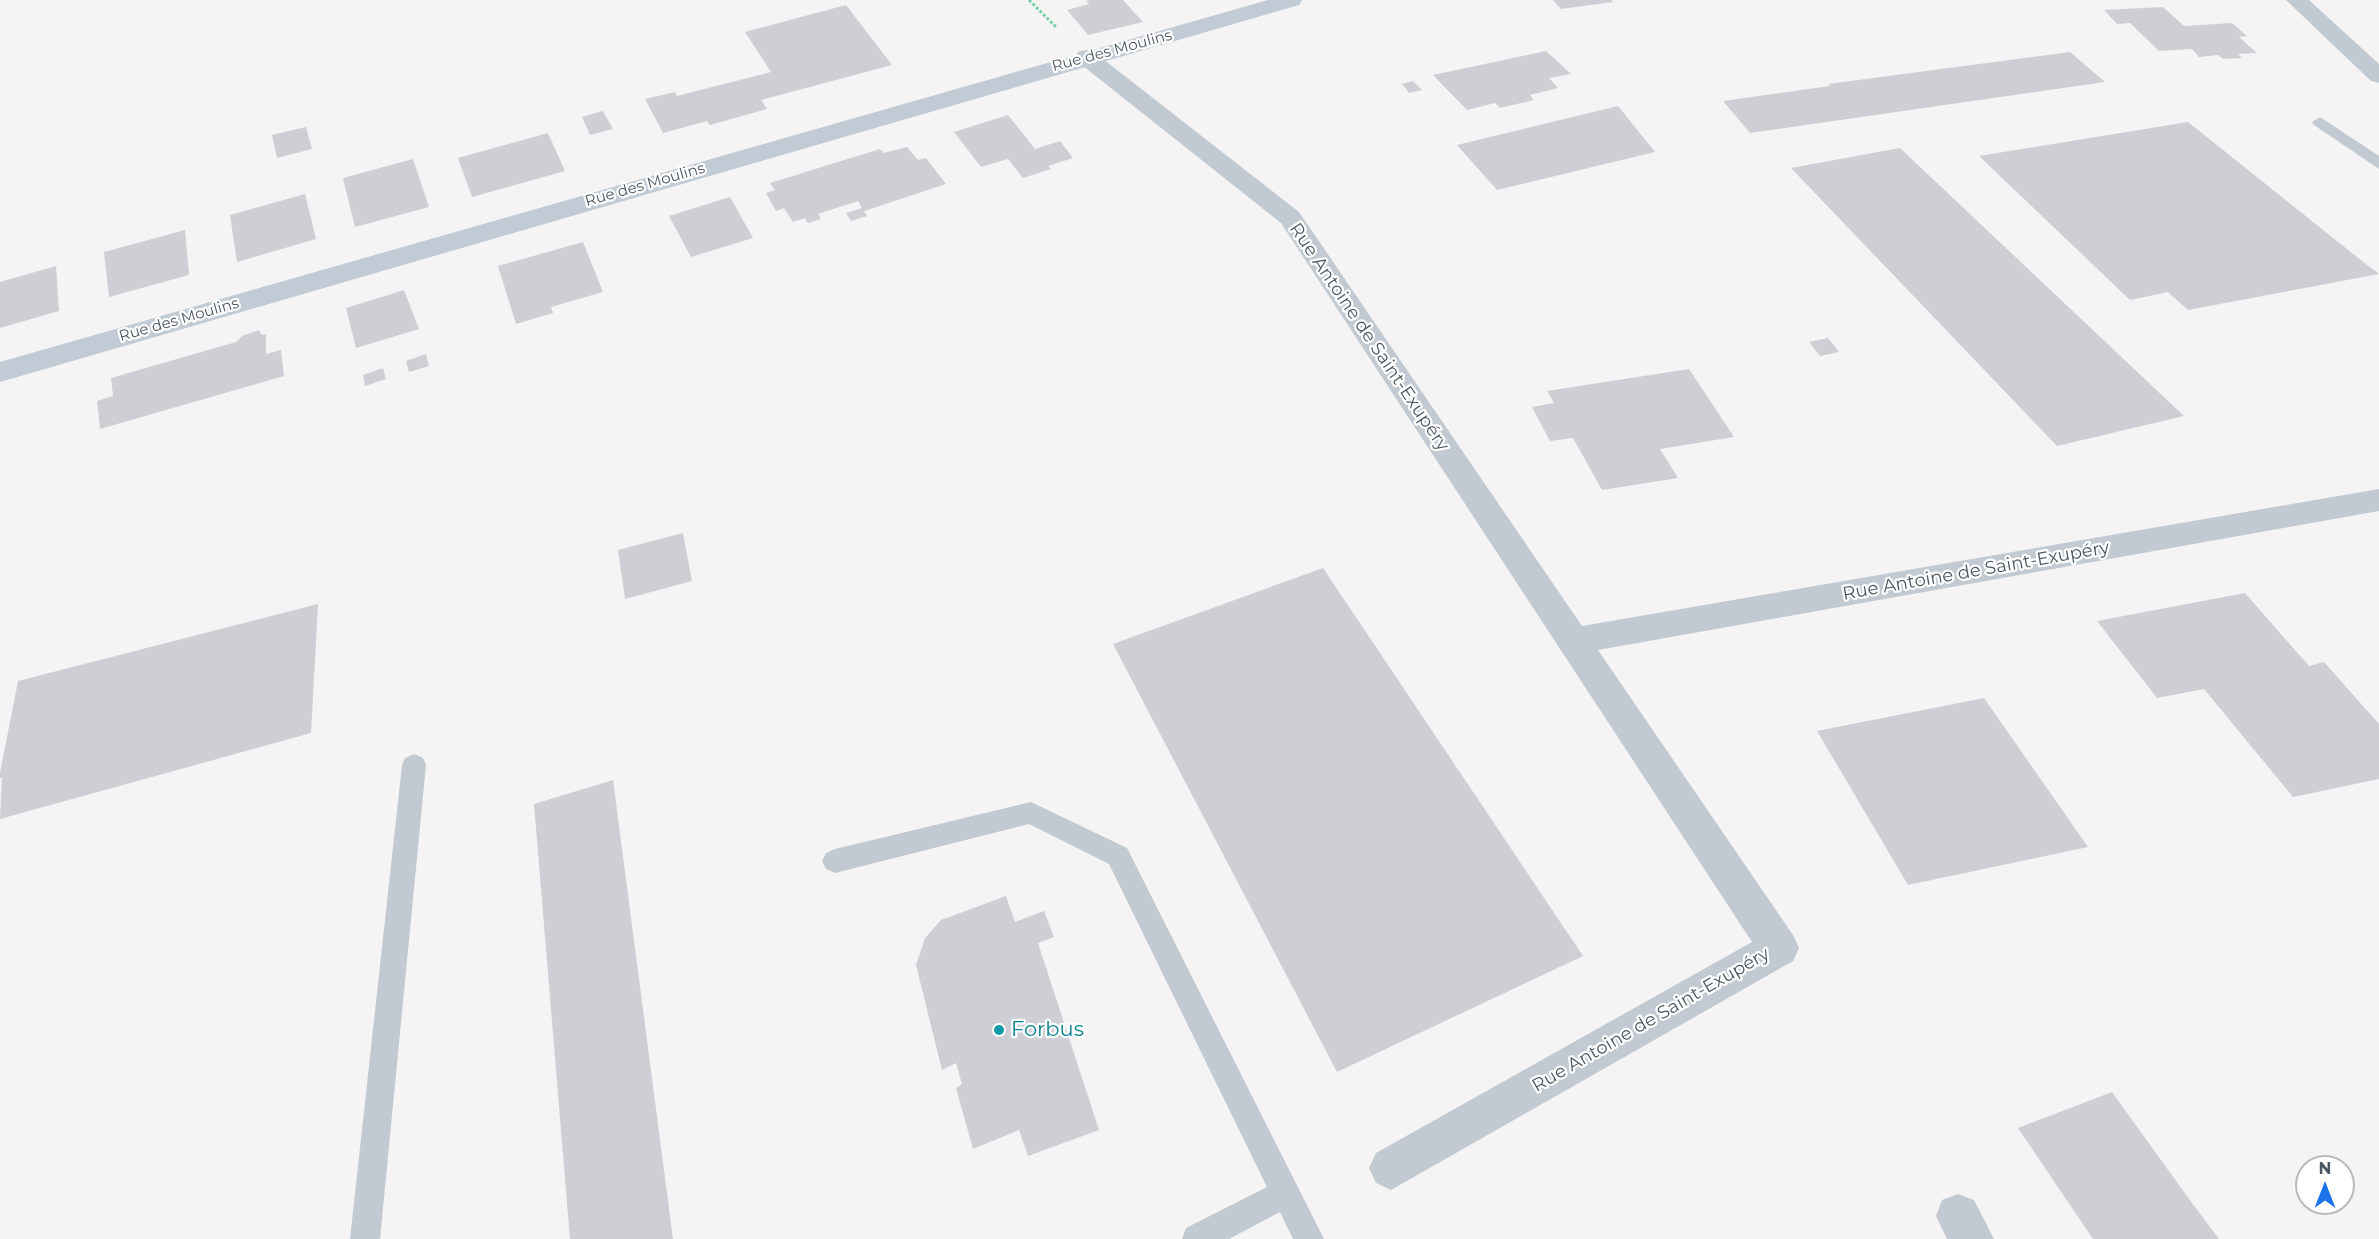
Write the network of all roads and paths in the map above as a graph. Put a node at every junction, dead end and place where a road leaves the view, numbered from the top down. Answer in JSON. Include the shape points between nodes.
{"nodes":[{"id":1,"x":1292,"y":0,"type":"edge"},
{"id":2,"x":2297,"y":0,"type":"edge"},
{"id":3,"x":1086,"y":57,"type":"junction"},
{"id":4,"x":2379,"y":76,"type":"edge"},
{"id":5,"x":2320,"y":122,"type":"dead end"},
{"id":6,"x":2379,"y":164,"type":"edge"},
{"id":7,"x":0,"y":372,"type":"edge"},
{"id":8,"x":2379,"y":500,"type":"edge"},
{"id":9,"x":1574,"y":641,"type":"junction"},
{"id":10,"x":414,"y":765,"type":"dead end"},
{"id":11,"x":835,"y":861,"type":"dead end"},
{"id":12,"x":1391,"y":1168,"type":"dead end"},
{"id":13,"x":1286,"y":1193,"type":"junction"},
{"id":14,"x":365,"y":1239,"type":"edge"},
{"id":15,"x":1197,"y":1239,"type":"edge"},
{"id":16,"x":1309,"y":1239,"type":"edge"}],
"edges":[{"from":1,"to":3,"type":"main road","name":"Rue des Moulins"},
{"from":2,"to":4,"type":"street"},
{"from":3,"to":7,"type":"main road","name":"Rue des Moulins"},
{"from":3,"to":9,"type":"street","name":"Rue Antoine de Saint-Exupéry","via":[[1290,218]]},
{"from":5,"to":6,"type":"lane"},
{"from":8,"to":9,"type":"street","name":"Rue Antoine de Saint-Exupéry"},
{"from":9,"to":12,"type":"street","name":"Rue Antoine de Saint-Exupéry","via":[[1779,948]]},
{"from":10,"to":14,"type":"lane"},
{"from":11,"to":13,"type":"lane","via":[[1031,813],[1118,855]]},
{"from":13,"to":15,"type":"lane"},
{"from":13,"to":16,"type":"lane"}]}
